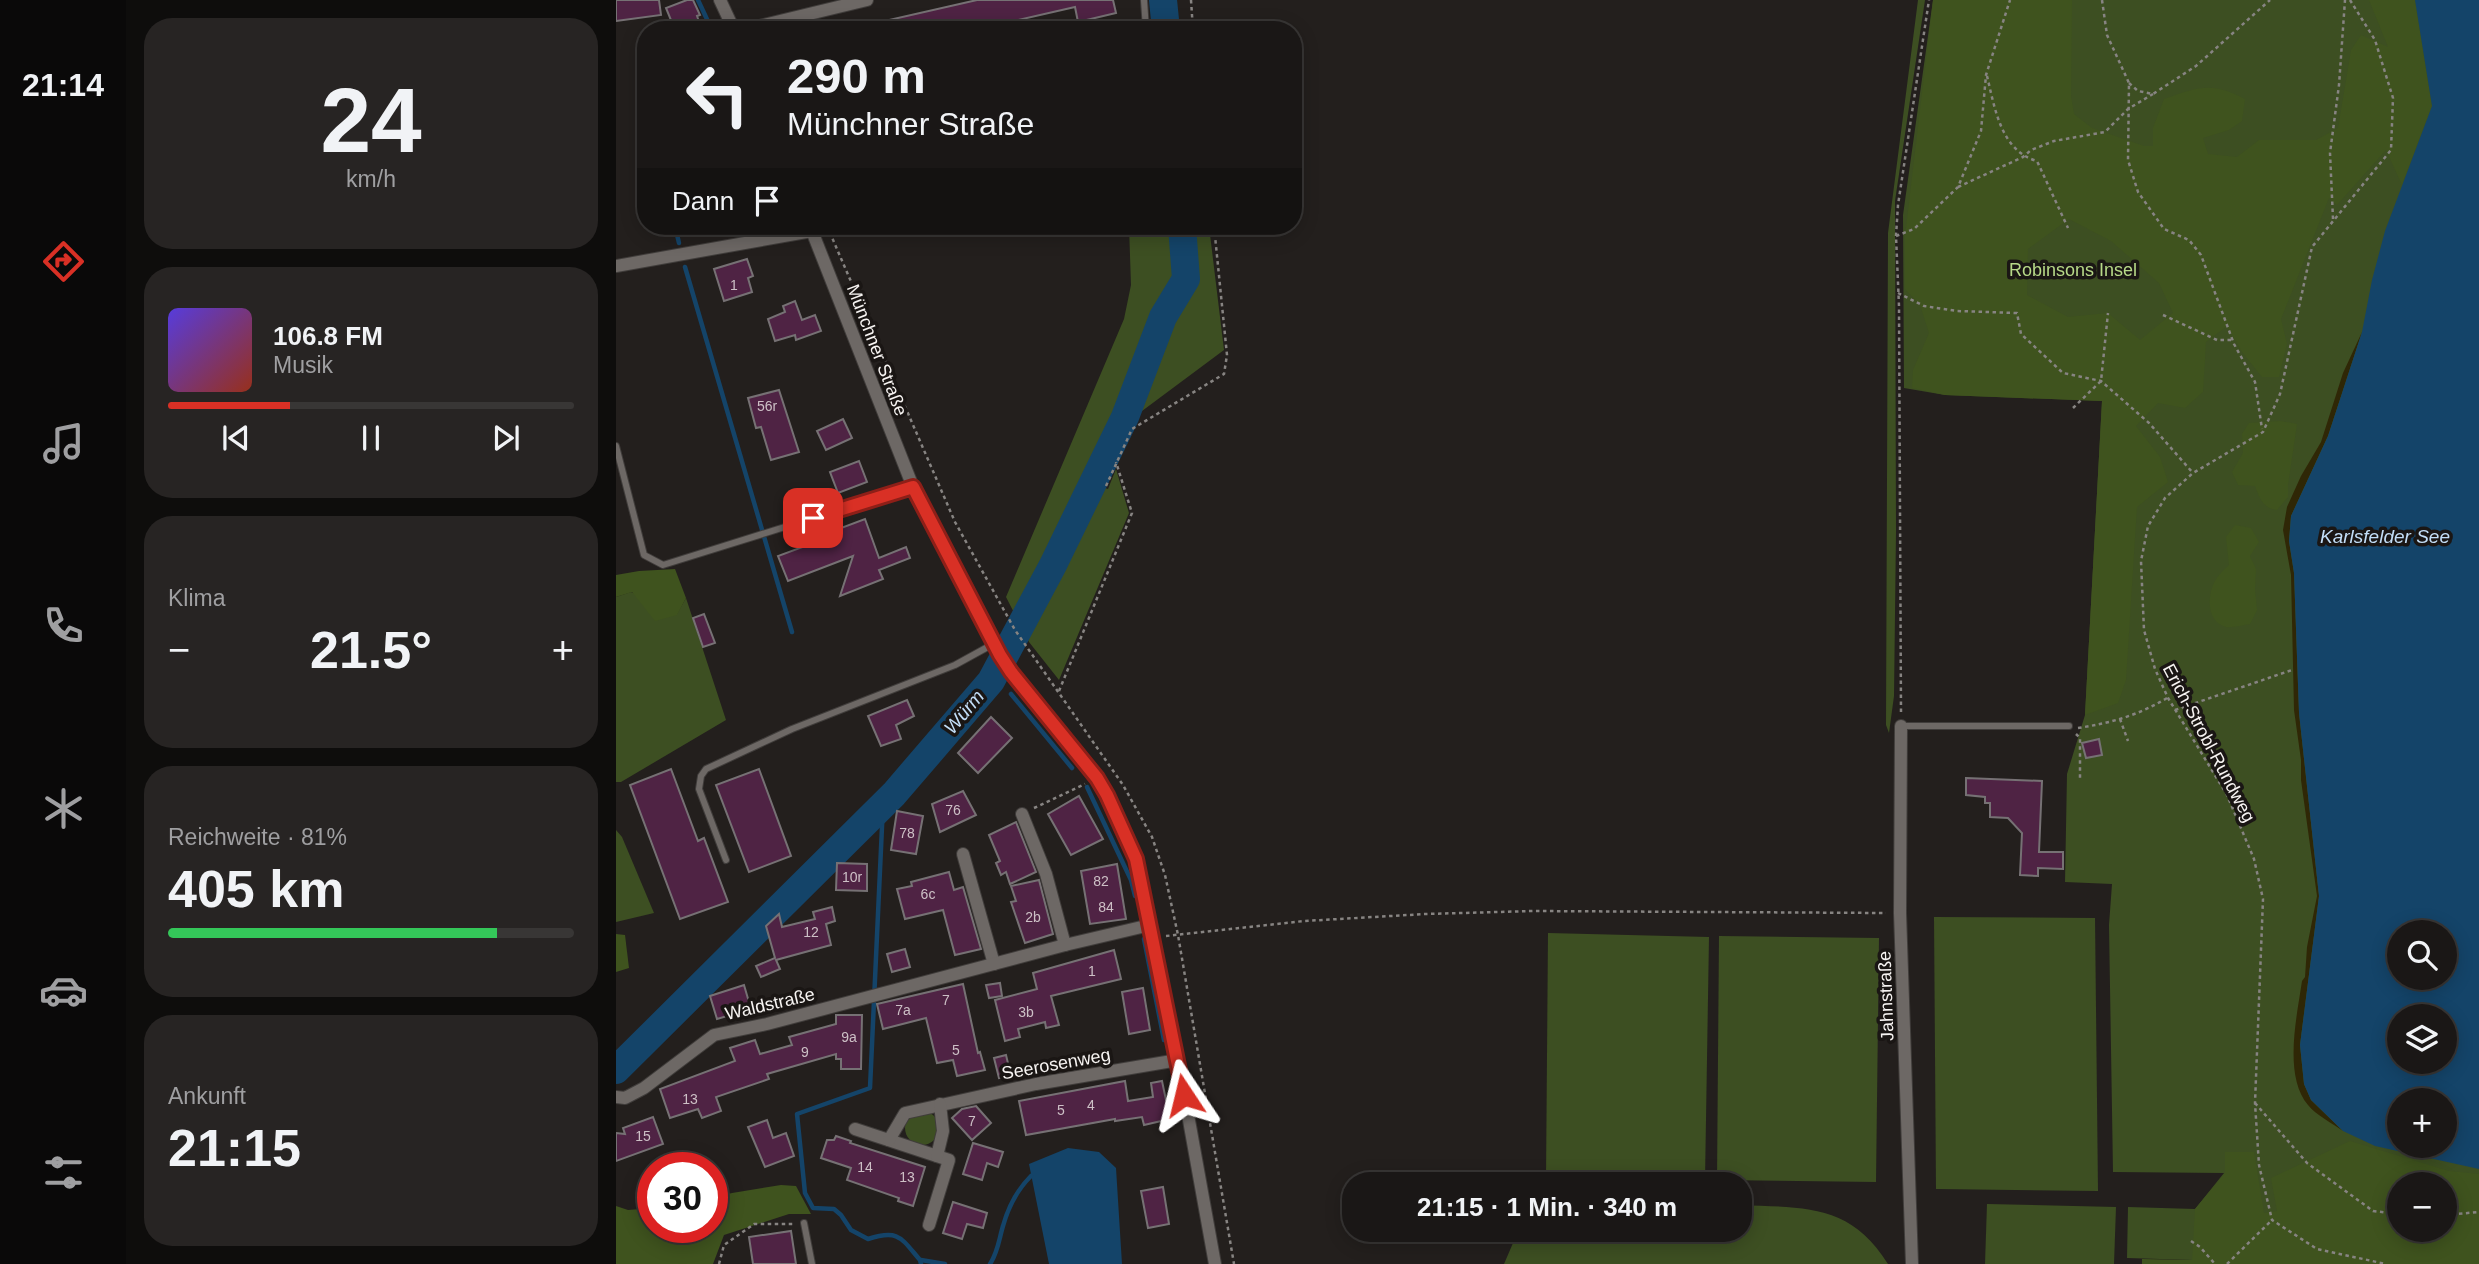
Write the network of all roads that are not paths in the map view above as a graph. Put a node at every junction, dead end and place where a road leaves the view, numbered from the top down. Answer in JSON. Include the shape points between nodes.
{"nodes":[{"id":1,"x":720,"y":0,"type":"edge"},
{"id":2,"x":867,"y":0,"type":"edge"},
{"id":3,"x":1144,"y":0,"type":"edge"},
{"id":4,"x":730,"y":21,"type":"edge"},
{"id":5,"x":780,"y":21,"type":"edge"},
{"id":6,"x":1145,"y":21,"type":"edge"},
{"id":7,"x":775,"y":235,"type":"edge"},
{"id":8,"x":814,"y":235,"type":"edge"},
{"id":9,"x":616,"y":266,"type":"edge"},
{"id":10,"x":616,"y":446,"type":"edge"},
{"id":11,"x":913,"y":487,"type":"junction"},
{"id":12,"x":998,"y":649,"type":"junction"},
{"id":13,"x":1901,"y":726,"type":"joint"},
{"id":14,"x":2069,"y":726,"type":"dead end"},
{"id":15,"x":1022,"y":814,"type":"road end"},
{"id":16,"x":963,"y":854,"type":"dead end"},
{"id":17,"x":726,"y":860,"type":"dead end"},
{"id":18,"x":1150,"y":925,"type":"junction"},
{"id":19,"x":1065,"y":945,"type":"junction"},
{"id":20,"x":994,"y":964,"type":"junction"},
{"id":21,"x":1178,"y":1060,"type":"junction"},
{"id":22,"x":616,"y":1097,"type":"edge"},
{"id":23,"x":940,"y":1104,"type":"junction"},
{"id":24,"x":855,"y":1129,"type":"dead end"},
{"id":25,"x":889,"y":1139,"type":"junction"},
{"id":26,"x":937,"y":1156,"type":"junction"},
{"id":27,"x":804,"y":1223,"type":"road end"},
{"id":28,"x":929,"y":1225,"type":"dead end"},
{"id":29,"x":812,"y":1264,"type":"edge"},
{"id":30,"x":1215,"y":1264,"type":"edge"},
{"id":31,"x":1912,"y":1264,"type":"edge"}],
"edges":[{"from":1,"to":4,"type":"street"},
{"from":2,"to":5,"type":"street"},
{"from":3,"to":6,"type":"lane"},
{"from":7,"to":9,"type":"street"},
{"from":8,"to":11,"type":"street","name":"Münchner Straße"},
{"from":10,"to":11,"type":"lane","via":[[643,555],[663,565]]},
{"from":11,"to":12,"type":"street","name":"Münchner Straße"},
{"from":12,"to":17,"type":"lane","via":[[792,729],[706,769],[699,789]]},
{"from":12,"to":18,"type":"street","name":"Münchner Straße","via":[[1107,795],[1136,859]]},
{"from":13,"to":14,"type":"lane"},
{"from":13,"to":31,"type":"street","name":"Jahnstraße","via":[[1900,913]]},
{"from":15,"to":19,"type":"street","via":[[1046,874]]},
{"from":16,"to":20,"type":"street"},
{"from":18,"to":19,"type":"street"},
{"from":18,"to":21,"type":"street","name":"Münchner Straße"},
{"from":19,"to":20,"type":"street"},
{"from":20,"to":22,"type":"street","name":"Waldstraße","via":[[714,1035],[644,1088],[625,1098]]},
{"from":21,"to":23,"type":"street","name":"Seerosenweg"},
{"from":21,"to":30,"type":"street","name":"Münchner Straße"},
{"from":23,"to":25,"type":"street","name":"Seerosenweg","via":[[905,1113]]},
{"from":23,"to":26,"type":"street","via":[[943,1131]]},
{"from":24,"to":25,"type":"street"},
{"from":25,"to":26,"type":"street"},
{"from":26,"to":28,"type":"street","via":[[949,1160]]},
{"from":27,"to":29,"type":"lane"}]}
